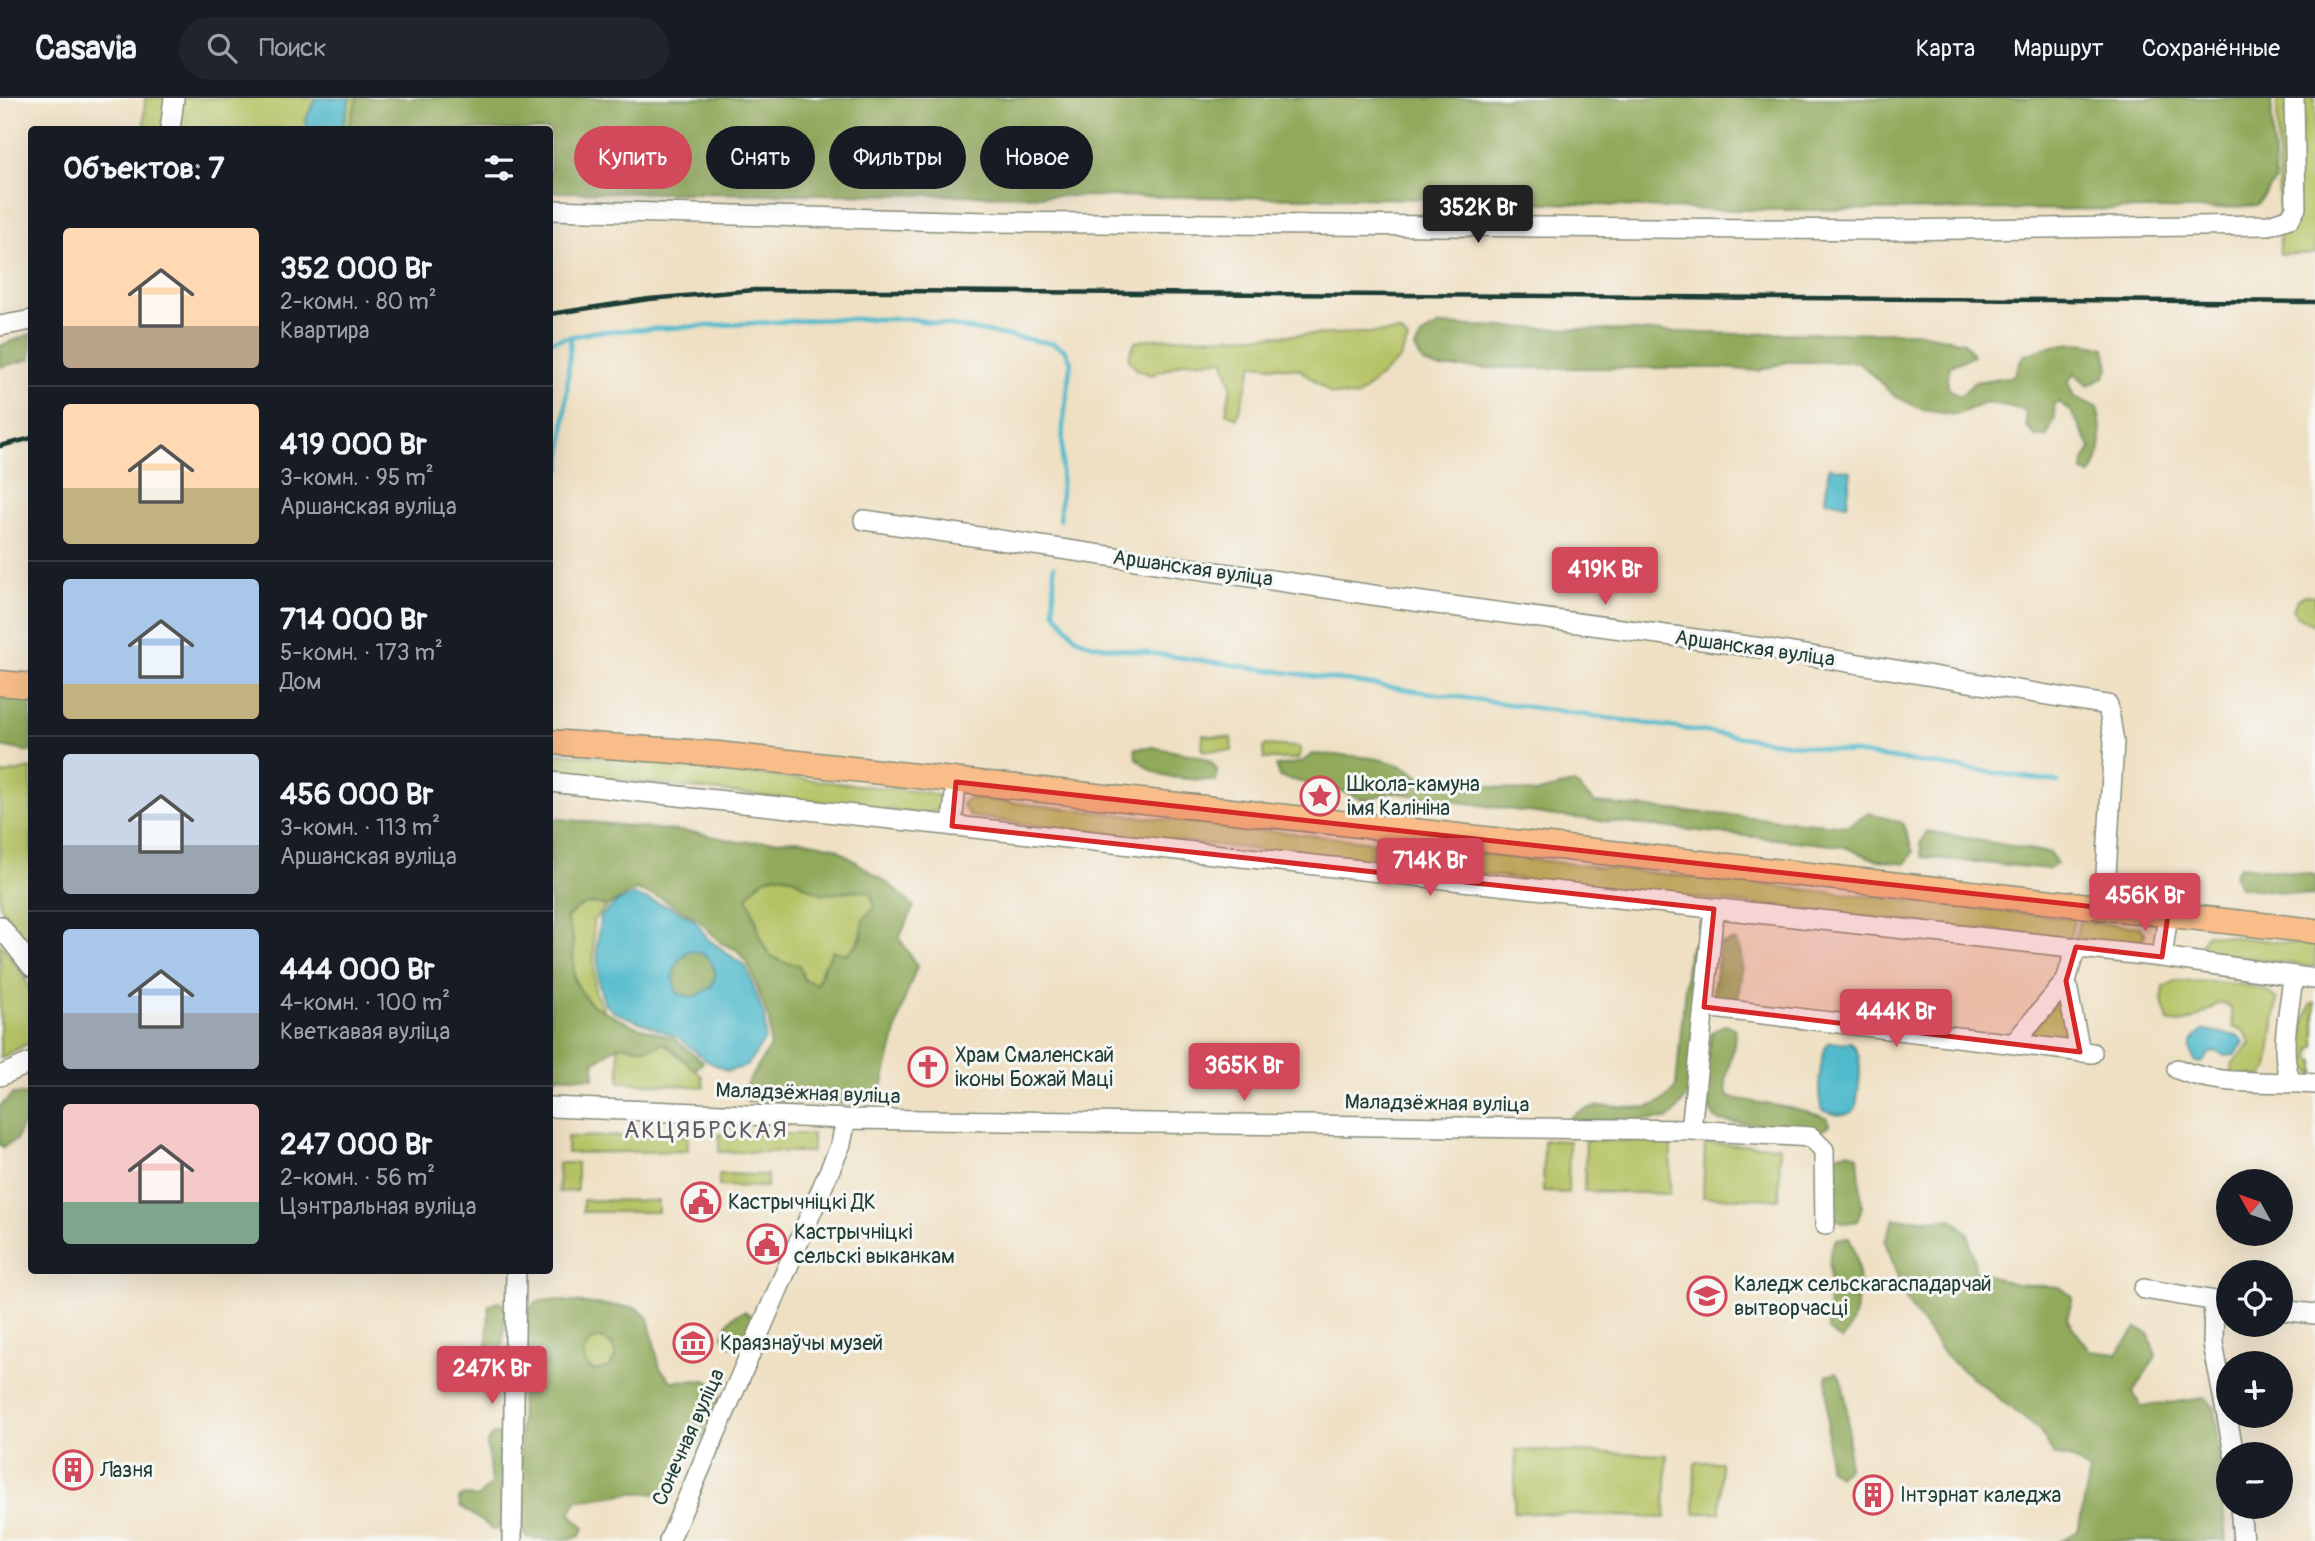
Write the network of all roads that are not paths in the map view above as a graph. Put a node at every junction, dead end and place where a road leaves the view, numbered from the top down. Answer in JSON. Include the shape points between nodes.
{"nodes":[{"id":1,"x":174,"y":98,"type":"edge"},
{"id":2,"x":2294,"y":98,"type":"edge"},
{"id":3,"x":170,"y":126,"type":"edge"},
{"id":4,"x":553,"y":210,"type":"edge"},
{"id":5,"x":28,"y":321,"type":"edge"},
{"id":6,"x":0,"y":326,"type":"edge"},
{"id":7,"x":864,"y":520,"type":"dead end"},
{"id":8,"x":0,"y":683,"type":"edge"},
{"id":9,"x":28,"y":686,"type":"edge"},
{"id":10,"x":553,"y":741,"type":"edge"},
{"id":11,"x":553,"y":782,"type":"edge"},
{"id":12,"x":956,"y":782,"type":"junction"},
{"id":13,"x":952,"y":826,"type":"junction"},
{"id":14,"x":2104,"y":907,"type":"junction"},
{"id":15,"x":1714,"y":909,"type":"junction"},
{"id":16,"x":2168,"y":915,"type":"junction"},
{"id":17,"x":0,"y":926,"type":"edge"},
{"id":18,"x":2315,"y":931,"type":"edge"},
{"id":19,"x":2076,"y":947,"type":"junction"},
{"id":20,"x":2162,"y":957,"type":"junction"},
{"id":21,"x":28,"y":962,"type":"edge"},
{"id":22,"x":2293,"y":977,"type":"junction"},
{"id":23,"x":2315,"y":979,"type":"edge"},
{"id":24,"x":2066,"y":981,"type":"junction"},
{"id":25,"x":1704,"y":1007,"type":"junction"},
{"id":26,"x":2015,"y":1042,"type":"junction"},
{"id":27,"x":27,"y":1065,"type":"edge"},
{"id":28,"x":2177,"y":1069,"type":"dead end"},
{"id":29,"x":0,"y":1076,"type":"edge"},
{"id":30,"x":2291,"y":1082,"type":"junction"},
{"id":31,"x":2315,"y":1084,"type":"edge"},
{"id":32,"x":553,"y":1107,"type":"edge"},
{"id":33,"x":846,"y":1119,"type":"junction"},
{"id":34,"x":1690,"y":1130,"type":"junction"},
{"id":35,"x":1825,"y":1226,"type":"dead end"},
{"id":36,"x":516,"y":1274,"type":"edge"},
{"id":37,"x":2144,"y":1289,"type":"dead end"},
{"id":38,"x":2216,"y":1301,"type":"edge"},
{"id":39,"x":2293,"y":1311,"type":"edge"},
{"id":40,"x":2315,"y":1314,"type":"edge"},
{"id":41,"x":2216,"y":1329,"type":"edge"},
{"id":42,"x":2232,"y":1442,"type":"edge"},
{"id":43,"x":2241,"y":1519,"type":"edge"},
{"id":44,"x":512,"y":1541,"type":"edge"},
{"id":45,"x":669,"y":1541,"type":"edge"},
{"id":46,"x":2243,"y":1541,"type":"edge"}],
"edges":[{"from":1,"to":3,"type":"street"},
{"from":2,"to":4,"type":"street","via":[[2296,208],[2290,218],[2269,225],[1885,230],[987,222]]},
{"from":5,"to":6,"type":"street"},
{"from":7,"to":14,"type":"street","name":"Аршанская вуліца","via":[[1769,649],[2108,705],[2114,742]]},
{"from":8,"to":9,"type":"main road"},
{"from":10,"to":12,"type":"main road","via":[[718,754]]},
{"from":11,"to":13,"type":"street"},
{"from":12,"to":13,"type":"street"},
{"from":12,"to":14,"type":"main road"},
{"from":13,"to":15,"type":"street"},
{"from":14,"to":16,"type":"main road"},
{"from":15,"to":19,"type":"street"},
{"from":15,"to":25,"type":"street"},
{"from":16,"to":18,"type":"main road"},
{"from":16,"to":20,"type":"street"},
{"from":17,"to":21,"type":"street"},
{"from":19,"to":20,"type":"street"},
{"from":19,"to":24,"type":"street"},
{"from":20,"to":22,"type":"street"},
{"from":22,"to":23,"type":"street"},
{"from":22,"to":30,"type":"street","via":[[2285,1055]]},
{"from":24,"to":26,"type":"street"},
{"from":24,"to":26,"type":"street","via":[[2086,1052]]},
{"from":25,"to":26,"type":"street"},
{"from":25,"to":34,"type":"street"},
{"from":27,"to":29,"type":"street"},
{"from":28,"to":30,"type":"street","via":[[2219,1081]]},
{"from":30,"to":31,"type":"street"},
{"from":32,"to":33,"type":"street","name":"Маладзёжная вуліца"},
{"from":33,"to":34,"type":"street","name":"Маладзёжная вуліца"},
{"from":33,"to":45,"type":"street","name":"Сонечная вуліца","via":[[841,1144]]},
{"from":34,"to":35,"type":"street","name":"Маладзёжная вуліца","via":[[1811,1137],[1824,1150]]},
{"from":36,"to":44,"type":"street"},
{"from":37,"to":38,"type":"street"},
{"from":39,"to":40,"type":"street"},
{"from":41,"to":42,"type":"street","via":[[2213,1345]]},
{"from":43,"to":46,"type":"street"}]}
